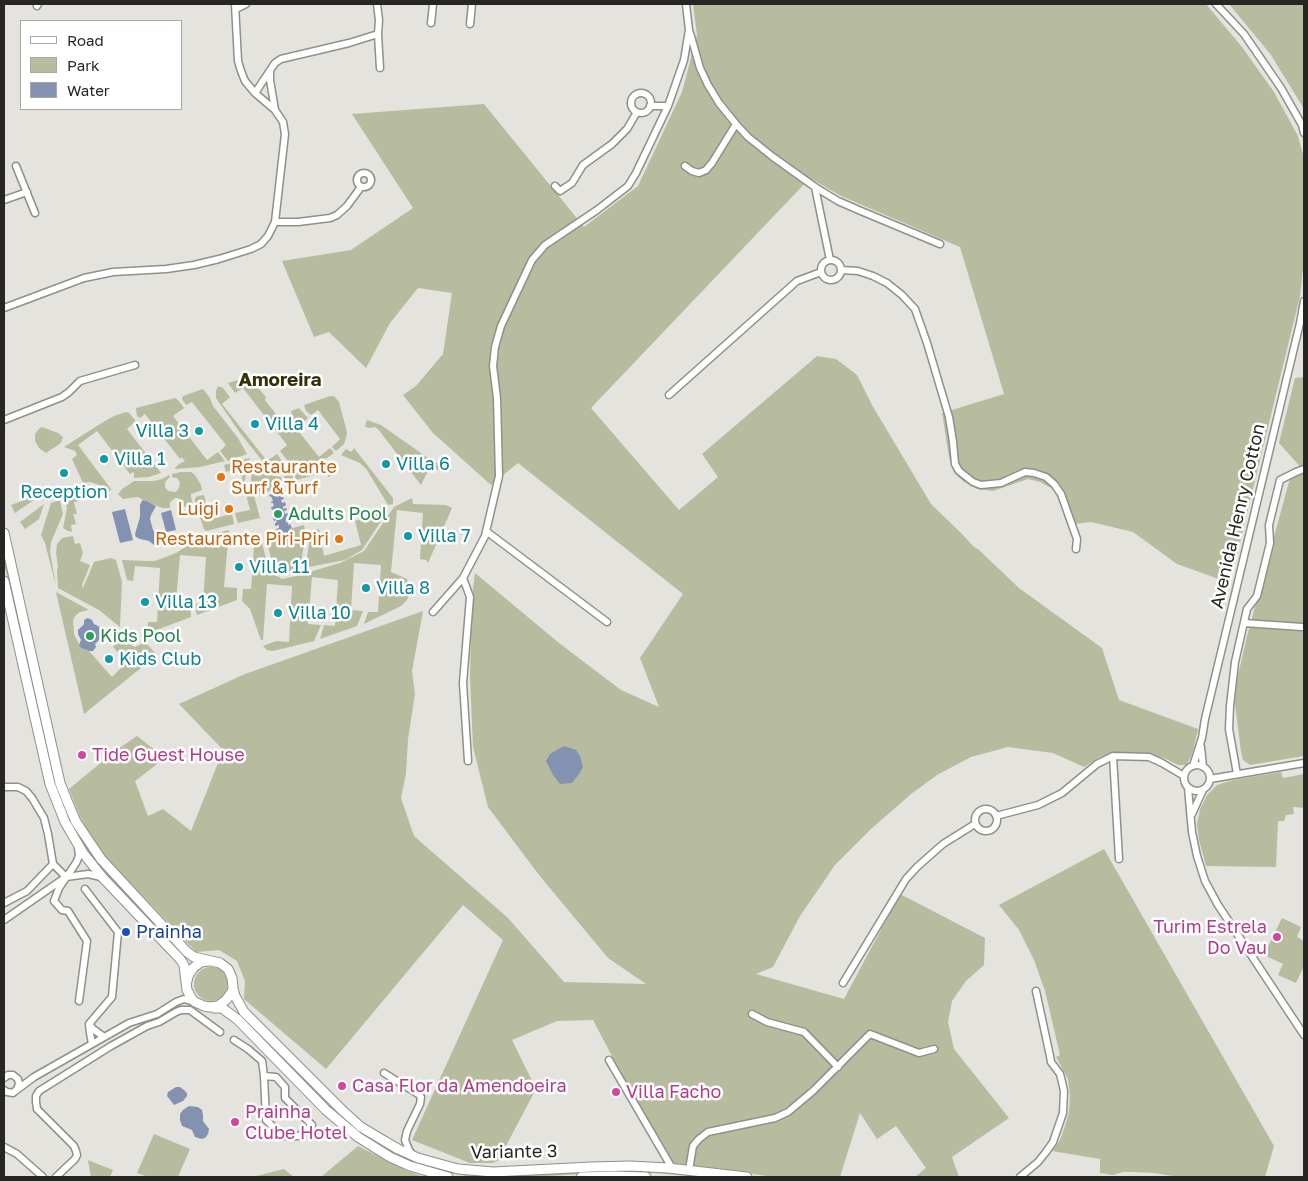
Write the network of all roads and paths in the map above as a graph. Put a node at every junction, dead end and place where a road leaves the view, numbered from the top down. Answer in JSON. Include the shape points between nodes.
{"nodes":[{"id":1,"x":246,"y":4,"type":"edge"},
{"id":2,"x":377,"y":4,"type":"edge"},
{"id":3,"x":433,"y":4,"type":"edge"},
{"id":4,"x":472,"y":4,"type":"edge"},
{"id":5,"x":686,"y":4,"type":"edge"},
{"id":6,"x":1216,"y":4,"type":"edge"},
{"id":7,"x":235,"y":6,"type":"edge"},
{"id":8,"x":431,"y":23,"type":"dead end"},
{"id":9,"x":470,"y":24,"type":"dead end"},
{"id":10,"x":688,"y":30,"type":"junction"},
{"id":11,"x":378,"y":34,"type":"junction"},
{"id":12,"x":380,"y":68,"type":"dead end"},
{"id":13,"x":270,"y":70,"type":"junction"},
{"id":14,"x":255,"y":93,"type":"junction"},
{"id":15,"x":650,"y":106,"type":"junction"},
{"id":16,"x":668,"y":106,"type":"junction"},
{"id":17,"x":275,"y":110,"type":"junction"},
{"id":18,"x":637,"y":112,"type":"junction"},
{"id":19,"x":736,"y":124,"type":"junction"},
{"id":20,"x":1304,"y":133,"type":"edge"},
{"id":21,"x":16,"y":166,"type":"dead end"},
{"id":22,"x":684,"y":166,"type":"dead end"},
{"id":23,"x":555,"y":186,"type":"dead end"},
{"id":24,"x":361,"y":187,"type":"dead end"},
{"id":25,"x":815,"y":187,"type":"junction"},
{"id":26,"x":27,"y":192,"type":"junction"},
{"id":27,"x":4,"y":200,"type":"edge"},
{"id":28,"x":35,"y":213,"type":"dead end"},
{"id":29,"x":275,"y":222,"type":"junction"},
{"id":30,"x":940,"y":244,"type":"dead end"},
{"id":31,"x":830,"y":260,"type":"junction"},
{"id":32,"x":841,"y":270,"type":"junction"},
{"id":33,"x":821,"y":272,"type":"junction"},
{"id":34,"x":1304,"y":305,"type":"edge"},
{"id":35,"x":4,"y":308,"type":"edge"},
{"id":36,"x":135,"y":365,"type":"dead end"},
{"id":37,"x":669,"y":395,"type":"dead end"},
{"id":38,"x":4,"y":420,"type":"edge"},
{"id":39,"x":1304,"y":470,"type":"edge"},
{"id":40,"x":486,"y":531,"type":"junction"},
{"id":41,"x":4,"y":533,"type":"edge"},
{"id":42,"x":1076,"y":549,"type":"dead end"},
{"id":43,"x":463,"y":578,"type":"junction"},
{"id":44,"x":4,"y":581,"type":"edge"},
{"id":45,"x":4,"y":609,"type":"edge"},
{"id":46,"x":433,"y":612,"type":"dead end"},
{"id":47,"x":12,"y":618,"type":"junction"},
{"id":48,"x":607,"y":622,"type":"dead end"},
{"id":49,"x":1244,"y":623,"type":"junction"},
{"id":50,"x":1302,"y":627,"type":"dead end"},
{"id":51,"x":1202,"y":738,"type":"junction"},
{"id":52,"x":1114,"y":756,"type":"junction"},
{"id":53,"x":468,"y":761,"type":"dead end"},
{"id":54,"x":1304,"y":763,"type":"edge"},
{"id":55,"x":1193,"y":766,"type":"junction"},
{"id":56,"x":1203,"y":767,"type":"junction"},
{"id":57,"x":1237,"y":774,"type":"junction"},
{"id":58,"x":1184,"y":776,"type":"junction"},
{"id":59,"x":1210,"y":778,"type":"junction"},
{"id":60,"x":4,"y":787,"type":"edge"},
{"id":61,"x":1188,"y":788,"type":"junction"},
{"id":62,"x":1203,"y":790,"type":"junction"},
{"id":63,"x":996,"y":816,"type":"junction"},
{"id":64,"x":1191,"y":816,"type":"junction"},
{"id":65,"x":975,"y":824,"type":"junction"},
{"id":66,"x":78,"y":844,"type":"junction"},
{"id":67,"x":1119,"y":859,"type":"dead end"},
{"id":68,"x":53,"y":864,"type":"junction"},
{"id":69,"x":66,"y":877,"type":"junction"},
{"id":70,"x":103,"y":878,"type":"junction"},
{"id":71,"x":85,"y":890,"type":"dead end"},
{"id":72,"x":4,"y":903,"type":"edge"},
{"id":73,"x":4,"y":920,"type":"edge"},
{"id":74,"x":211,"y":961,"type":"junction"},
{"id":75,"x":843,"y":984,"type":"dead end"},
{"id":76,"x":187,"y":986,"type":"junction"},
{"id":77,"x":233,"y":988,"type":"junction"},
{"id":78,"x":1036,"y":991,"type":"dead end"},
{"id":79,"x":79,"y":1001,"type":"dead end"},
{"id":80,"x":176,"y":1002,"type":"junction"},
{"id":81,"x":195,"y":1002,"type":"junction"},
{"id":82,"x":209,"y":1007,"type":"junction"},
{"id":83,"x":752,"y":1014,"type":"dead end"},
{"id":84,"x":89,"y":1024,"type":"junction"},
{"id":85,"x":220,"y":1032,"type":"dead end"},
{"id":86,"x":1304,"y":1035,"type":"edge"},
{"id":87,"x":104,"y":1037,"type":"junction"},
{"id":88,"x":234,"y":1040,"type":"dead end"},
{"id":89,"x":92,"y":1044,"type":"junction"},
{"id":90,"x":934,"y":1049,"type":"dead end"},
{"id":91,"x":609,"y":1060,"type":"dead end"},
{"id":92,"x":838,"y":1067,"type":"junction"},
{"id":93,"x":384,"y":1073,"type":"dead end"},
{"id":94,"x":5,"y":1076,"type":"edge"},
{"id":95,"x":264,"y":1076,"type":"junction"},
{"id":96,"x":16,"y":1077,"type":"junction"},
{"id":97,"x":34,"y":1077,"type":"junction"},
{"id":98,"x":4,"y":1090,"type":"edge"},
{"id":99,"x":14,"y":1092,"type":"junction"},
{"id":100,"x":4,"y":1097,"type":"edge"},
{"id":101,"x":407,"y":1131,"type":"junction"},
{"id":102,"x":387,"y":1143,"type":"junction"},
{"id":103,"x":4,"y":1147,"type":"edge"},
{"id":104,"x":415,"y":1156,"type":"junction"},
{"id":105,"x":672,"y":1168,"type":"junction"},
{"id":106,"x":690,"y":1170,"type":"junction"},
{"id":107,"x":43,"y":1177,"type":"edge"},
{"id":108,"x":56,"y":1177,"type":"edge"},
{"id":109,"x":448,"y":1177,"type":"edge"},
{"id":110,"x":581,"y":1177,"type":"edge"},
{"id":111,"x":646,"y":1177,"type":"edge"},
{"id":112,"x":746,"y":1177,"type":"edge"},
{"id":113,"x":1020,"y":1177,"type":"edge"}],
"edges":[{"from":1,"to":7,"type":"street"},
{"from":2,"to":11,"type":"street"},
{"from":3,"to":8,"type":"street"},
{"from":4,"to":9,"type":"street"},
{"from":5,"to":10,"type":"street"},
{"from":6,"to":20,"type":"street","via":[[1244,34],[1281,88]]},
{"from":7,"to":14,"type":"street","via":[[238,61]]},
{"from":10,"to":16,"type":"street","via":[[684,60]]},
{"from":10,"to":19,"type":"street","via":[[708,85]]},
{"from":11,"to":12,"type":"street"},
{"from":11,"to":13,"type":"street","via":[[281,59]]},
{"from":13,"to":14,"type":"street"},
{"from":13,"to":17,"type":"street"},
{"from":14,"to":17,"type":"street"},
{"from":15,"to":16,"type":"street"},
{"from":15,"to":18,"type":"street","via":[[645,112]]},
{"from":15,"to":18,"type":"street","via":[[646,95],[637,95],[631,103]]},
{"from":16,"to":40,"type":"street","via":[[628,186],[545,245],[532,260],[501,326],[493,366],[499,476]]},
{"from":17,"to":29,"type":"street","via":[[283,122],[285,134]]},
{"from":18,"to":23,"type":"street","via":[[627,130],[583,165],[572,184],[560,191]]},
{"from":19,"to":22,"type":"street","via":[[706,170],[699,173]]},
{"from":19,"to":25,"type":"street","via":[[773,158]]},
{"from":21,"to":26,"type":"street"},
{"from":24,"to":29,"type":"street","via":[[347,206],[330,218]]},
{"from":25,"to":30,"type":"street","via":[[861,212]]},
{"from":25,"to":31,"type":"street"},
{"from":26,"to":27,"type":"street"},
{"from":26,"to":28,"type":"street"},
{"from":29,"to":35,"type":"street","via":[[261,244],[251,249],[194,265],[113,272],[84,278]]},
{"from":31,"to":32,"type":"street","via":[[838,263]]},
{"from":31,"to":33,"type":"street","via":[[823,264]]},
{"from":32,"to":33,"type":"street","via":[[839,276],[832,280],[824,278]]},
{"from":32,"to":42,"type":"street","via":[[858,271],[887,283],[915,309],[949,417],[955,464],[959,472],[981,485],[1001,483],[1025,472],[1046,477],[1061,494],[1077,539]]},
{"from":33,"to":37,"type":"street","via":[[797,281]]},
{"from":34,"to":51,"type":"street","name":"Avenida Henry Cotton"},
{"from":36,"to":38,"type":"street","via":[[80,381],[62,397]]},
{"from":39,"to":49,"type":"street","via":[[1280,480],[1268,525],[1270,543],[1257,596],[1247,609]]},
{"from":40,"to":43,"type":"street"},
{"from":40,"to":48,"type":"street"},
{"from":41,"to":74,"type":"main road","via":[[60,783],[76,822],[101,859],[187,952]]},
{"from":43,"to":46,"type":"street"},
{"from":43,"to":53,"type":"street","via":[[470,597],[463,683]]},
{"from":44,"to":47,"type":"main road"},
{"from":45,"to":47,"type":"street"},
{"from":47,"to":66,"type":"main road","via":[[50,784],[64,822]]},
{"from":49,"to":50,"type":"street"},
{"from":49,"to":57,"type":"street","via":[[1230,706]]},
{"from":51,"to":55,"type":"street"},
{"from":51,"to":56,"type":"street"},
{"from":52,"to":58,"type":"street","via":[[1149,757]]},
{"from":52,"to":63,"type":"street","via":[[1097,764],[1062,793],[1038,805]]},
{"from":52,"to":67,"type":"street"},
{"from":54,"to":57,"type":"street"},
{"from":55,"to":56,"type":"street"},
{"from":55,"to":58,"type":"street"},
{"from":56,"to":59,"type":"street"},
{"from":57,"to":59,"type":"street"},
{"from":58,"to":61,"type":"street"},
{"from":59,"to":62,"type":"street"},
{"from":60,"to":68,"type":"street","via":[[18,787],[32,798],[44,818]]},
{"from":61,"to":62,"type":"street"},
{"from":61,"to":64,"type":"street"},
{"from":62,"to":64,"type":"street"},
{"from":63,"to":65,"type":"street","via":[[996,825],[990,830],[981,830]]},
{"from":63,"to":65,"type":"street","via":[[991,810],[982,809],[976,814]]},
{"from":64,"to":86,"type":"street","via":[[1196,856],[1205,881],[1218,906]]},
{"from":65,"to":75,"type":"street","via":[[943,844],[906,879]]},
{"from":66,"to":69,"type":"street","via":[[79,856]]},
{"from":66,"to":70,"type":"main road"},
{"from":68,"to":69,"type":"street"},
{"from":68,"to":72,"type":"street","via":[[28,891]]},
{"from":69,"to":70,"type":"street","via":[[88,874]]},
{"from":69,"to":73,"type":"street"},
{"from":69,"to":79,"type":"street","via":[[54,901],[62,910],[68,911],[87,941]]},
{"from":70,"to":76,"type":"main road","via":[[180,959]]},
{"from":71,"to":84,"type":"street","via":[[118,932],[112,997]]},
{"from":74,"to":76,"type":"main road","via":[[193,968]]},
{"from":74,"to":77,"type":"main road","via":[[228,969]]},
{"from":76,"to":80,"type":"street"},
{"from":76,"to":81,"type":"main road"},
{"from":77,"to":82,"type":"main road","via":[[226,1000],[218,1006]]},
{"from":77,"to":102,"type":"main road","name":"Variante 3","via":[[244,1012],[342,1110]]},
{"from":78,"to":113,"type":"street","via":[[1050,1056],[1060,1074],[1064,1091],[1063,1113],[1053,1142],[1038,1162]]},
{"from":80,"to":81,"type":"street","via":[[184,999]]},
{"from":80,"to":87,"type":"street"},
{"from":81,"to":82,"type":"main road"},
{"from":82,"to":109,"type":"main road","via":[[222,1008],[237,1019],[326,1110],[358,1137],[410,1166]]},
{"from":83,"to":92,"type":"street","via":[[767,1022],[804,1032]]},
{"from":84,"to":87,"type":"street"},
{"from":84,"to":89,"type":"street"},
{"from":85,"to":108,"type":"street","via":[[190,1010],[181,1010],[111,1046],[40,1091],[36,1096],[37,1109],[74,1146],[77,1155]]},
{"from":87,"to":89,"type":"street"},
{"from":88,"to":95,"type":"street","via":[[262,1061]]},
{"from":89,"to":97,"type":"street"},
{"from":90,"to":92,"type":"street","via":[[920,1053],[870,1034]]},
{"from":91,"to":105,"type":"street"},
{"from":92,"to":106,"type":"street","via":[[788,1112],[775,1118],[708,1132],[693,1146]]},
{"from":93,"to":101,"type":"street","via":[[421,1097]]},
{"from":94,"to":96,"type":"street"},
{"from":95,"to":95,"type":"street","via":[[276,1077],[285,1087],[285,1098],[312,1124],[299,1136],[283,1136],[266,1120]]},
{"from":96,"to":97,"type":"street"},
{"from":96,"to":99,"type":"street","via":[[19,1086]]},
{"from":97,"to":99,"type":"street"},
{"from":98,"to":99,"type":"street"},
{"from":99,"to":100,"type":"street"},
{"from":101,"to":102,"type":"street","via":[[398,1141]]},
{"from":101,"to":104,"type":"street","via":[[406,1144]]},
{"from":102,"to":104,"type":"main road","name":"Variante 3"},
{"from":103,"to":107,"type":"street"},
{"from":104,"to":105,"type":"main road","name":"Variante 3","via":[[458,1169],[492,1172],[630,1166]]},
{"from":105,"to":106,"type":"main road","name":"Variante 3"},
{"from":106,"to":112,"type":"main road","name":"Variante 3"},
{"from":110,"to":111,"type":"main road"}]}
